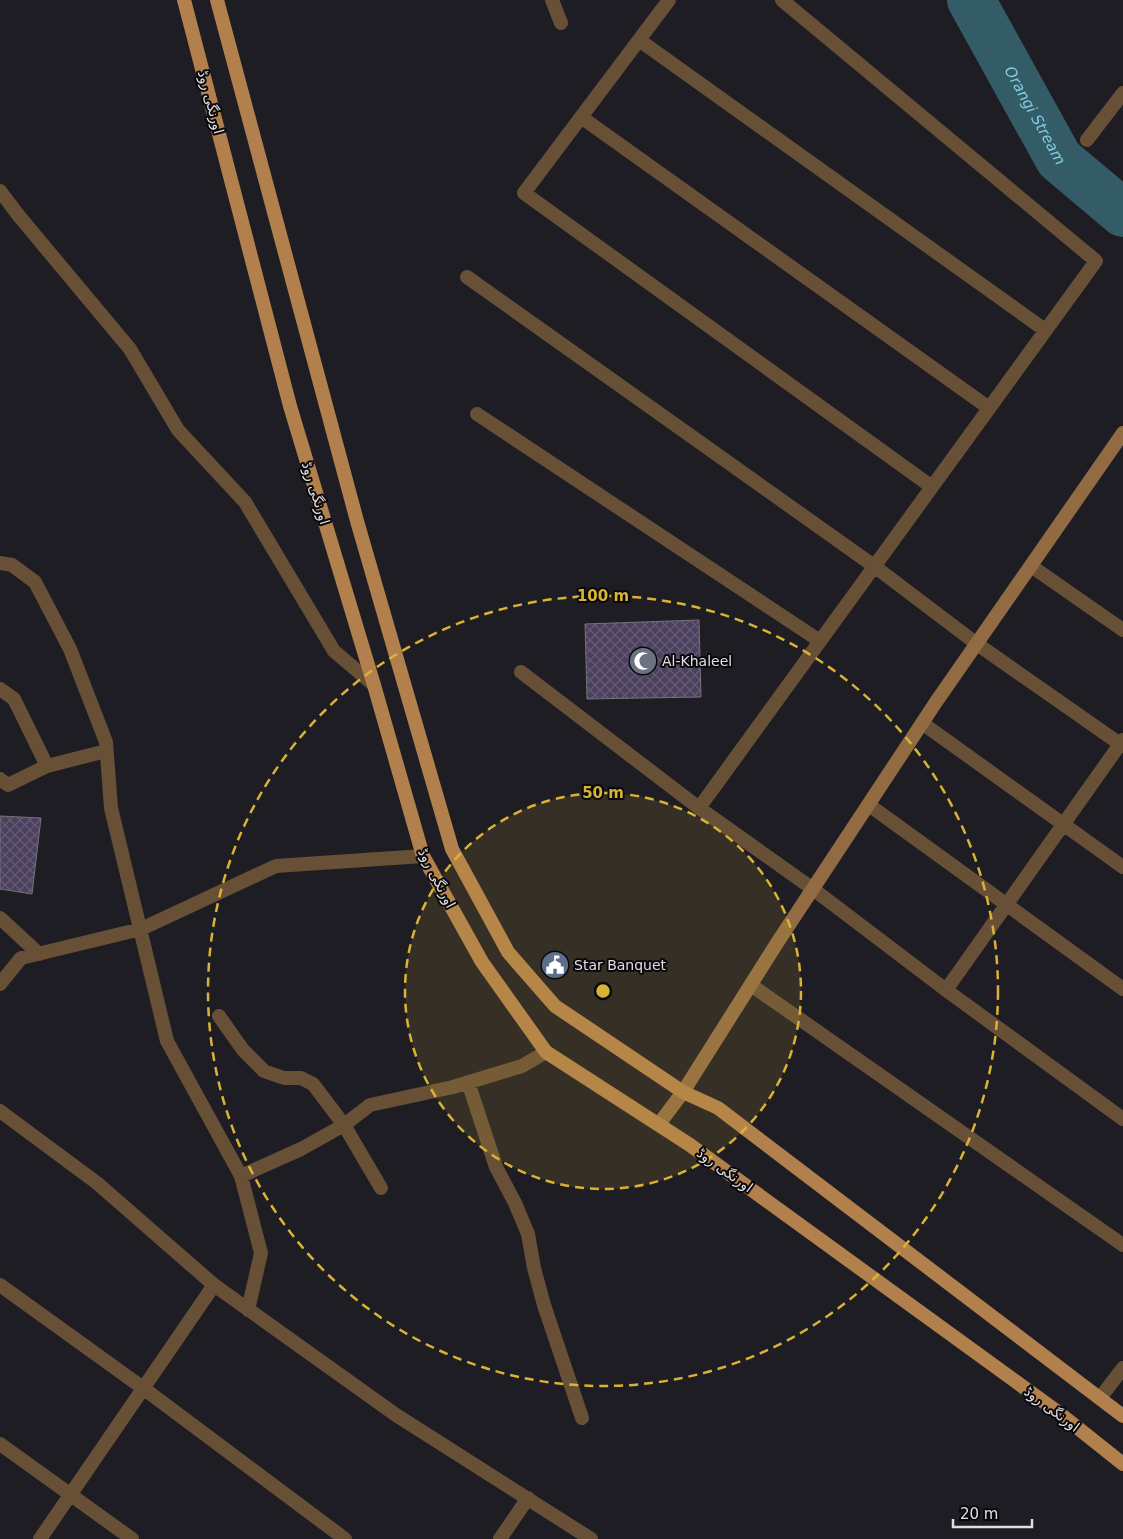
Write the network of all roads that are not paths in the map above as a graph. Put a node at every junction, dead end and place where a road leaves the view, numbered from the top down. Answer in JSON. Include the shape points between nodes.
{"nodes":[{"id":1,"x":184,"y":0,"type":"edge"},
{"id":2,"x":217,"y":0,"type":"edge"},
{"id":3,"x":552,"y":0,"type":"edge"},
{"id":4,"x":669,"y":0,"type":"edge"},
{"id":5,"x":782,"y":0,"type":"edge"},
{"id":6,"x":561,"y":23,"type":"dead end"},
{"id":7,"x":639,"y":40,"type":"junction"},
{"id":8,"x":1123,"y":93,"type":"edge"},
{"id":9,"x":582,"y":117,"type":"junction"},
{"id":10,"x":1086,"y":140,"type":"dead end"},
{"id":11,"x":0,"y":191,"type":"edge"},
{"id":12,"x":467,"y":277,"type":"dead end"},
{"id":13,"x":1045,"y":330,"type":"junction"},
{"id":14,"x":989,"y":408,"type":"junction"},
{"id":15,"x":477,"y":414,"type":"dead end"},
{"id":16,"x":1123,"y":432,"type":"edge"},
{"id":17,"x":932,"y":486,"type":"junction"},
{"id":18,"x":0,"y":563,"type":"edge"},
{"id":19,"x":874,"y":566,"type":"junction"},
{"id":20,"x":1031,"y":566,"type":"junction"},
{"id":21,"x":1123,"y":630,"type":"edge"},
{"id":22,"x":820,"y":641,"type":"junction"},
{"id":23,"x":977,"y":644,"type":"junction"},
{"id":24,"x":521,"y":672,"type":"dead end"},
{"id":25,"x":374,"y":686,"type":"junction"},
{"id":26,"x":0,"y":689,"type":"edge"},
{"id":27,"x":922,"y":723,"type":"junction"},
{"id":28,"x":1122,"y":743,"type":"edge"},
{"id":29,"x":106,"y":751,"type":"junction"},
{"id":30,"x":47,"y":766,"type":"junction"},
{"id":31,"x":0,"y":779,"type":"edge"},
{"id":32,"x":868,"y":805,"type":"junction"},
{"id":33,"x":699,"y":808,"type":"junction"},
{"id":34,"x":1063,"y":825,"type":"junction"},
{"id":35,"x":423,"y":856,"type":"junction"},
{"id":36,"x":1123,"y":867,"type":"edge"},
{"id":37,"x":813,"y":889,"type":"junction"},
{"id":38,"x":1006,"y":905,"type":"junction"},
{"id":39,"x":0,"y":918,"type":"edge"},
{"id":40,"x":141,"y":929,"type":"junction"},
{"id":41,"x":39,"y":954,"type":"junction"},
{"id":42,"x":0,"y":984,"type":"edge"},
{"id":43,"x":751,"y":985,"type":"junction"},
{"id":44,"x":1123,"y":989,"type":"edge"},
{"id":45,"x":946,"y":990,"type":"junction"},
{"id":46,"x":219,"y":1016,"type":"dead end"},
{"id":47,"x":546,"y":1052,"type":"junction"},
{"id":48,"x":468,"y":1082,"type":"junction"},
{"id":49,"x":683,"y":1092,"type":"junction"},
{"id":50,"x":0,"y":1111,"type":"edge"},
{"id":51,"x":1123,"y":1120,"type":"edge"},
{"id":52,"x":659,"y":1124,"type":"junction"},
{"id":53,"x":344,"y":1125,"type":"junction"},
{"id":54,"x":241,"y":1176,"type":"junction"},
{"id":55,"x":381,"y":1188,"type":"dead end"},
{"id":56,"x":1123,"y":1245,"type":"edge"},
{"id":57,"x":0,"y":1285,"type":"edge"},
{"id":58,"x":214,"y":1285,"type":"junction"},
{"id":59,"x":248,"y":1310,"type":"junction"},
{"id":60,"x":1123,"y":1368,"type":"edge"},
{"id":61,"x":143,"y":1388,"type":"junction"},
{"id":62,"x":1100,"y":1398,"type":"junction"},
{"id":63,"x":1123,"y":1416,"type":"edge"},
{"id":64,"x":582,"y":1418,"type":"dead end"},
{"id":65,"x":0,"y":1444,"type":"edge"},
{"id":66,"x":1123,"y":1464,"type":"edge"},
{"id":67,"x":71,"y":1494,"type":"junction"},
{"id":68,"x":528,"y":1498,"type":"junction"},
{"id":69,"x":40,"y":1539,"type":"edge"},
{"id":70,"x":132,"y":1539,"type":"edge"},
{"id":71,"x":345,"y":1539,"type":"edge"},
{"id":72,"x":500,"y":1539,"type":"edge"},
{"id":73,"x":591,"y":1539,"type":"edge"}],
"edges":[{"from":1,"to":25,"type":"main road","name":"اورنگی روڈ","via":[[290,406]]},
{"from":2,"to":49,"type":"main road","via":[[357,521],[452,849],[508,952],[555,1006]]},
{"from":3,"to":6,"type":"street"},
{"from":4,"to":7,"type":"street"},
{"from":5,"to":13,"type":"street","via":[[1096,261]]},
{"from":7,"to":9,"type":"street"},
{"from":7,"to":13,"type":"street"},
{"from":8,"to":10,"type":"street"},
{"from":9,"to":14,"type":"street"},
{"from":9,"to":17,"type":"street","via":[[524,194]]},
{"from":11,"to":25,"type":"street","via":[[130,349],[178,430],[245,502],[334,651]]},
{"from":12,"to":19,"type":"street"},
{"from":13,"to":14,"type":"street"},
{"from":14,"to":17,"type":"street"},
{"from":15,"to":22,"type":"street"},
{"from":16,"to":20,"type":"main road"},
{"from":17,"to":19,"type":"street"},
{"from":18,"to":29,"type":"street","via":[[12,565],[35,582],[70,649],[106,742]]},
{"from":19,"to":22,"type":"street"},
{"from":19,"to":23,"type":"street"},
{"from":20,"to":21,"type":"street"},
{"from":20,"to":23,"type":"main road"},
{"from":22,"to":33,"type":"street"},
{"from":23,"to":27,"type":"main road"},
{"from":23,"to":28,"type":"street"},
{"from":24,"to":33,"type":"street"},
{"from":25,"to":35,"type":"main road","name":"اورنگی روڈ"},
{"from":26,"to":30,"type":"street","via":[[14,699]]},
{"from":27,"to":32,"type":"main road"},
{"from":27,"to":34,"type":"street"},
{"from":28,"to":34,"type":"street"},
{"from":29,"to":30,"type":"street"},
{"from":29,"to":40,"type":"street","via":[[110,808]]},
{"from":30,"to":31,"type":"street","via":[[10,784]]},
{"from":32,"to":37,"type":"main road"},
{"from":32,"to":38,"type":"street"},
{"from":33,"to":37,"type":"street"},
{"from":34,"to":36,"type":"street"},
{"from":34,"to":38,"type":"street"},
{"from":35,"to":40,"type":"street","via":[[276,866]]},
{"from":35,"to":47,"type":"main road","name":"اورنگی روڈ","via":[[482,962]]},
{"from":37,"to":43,"type":"main road"},
{"from":37,"to":45,"type":"street"},
{"from":38,"to":44,"type":"street"},
{"from":38,"to":45,"type":"street"},
{"from":39,"to":41,"type":"street"},
{"from":40,"to":41,"type":"street"},
{"from":40,"to":54,"type":"street","via":[[167,1041]]},
{"from":41,"to":42,"type":"street","via":[[21,958]]},
{"from":43,"to":49,"type":"main road"},
{"from":43,"to":56,"type":"street"},
{"from":45,"to":51,"type":"street"},
{"from":46,"to":53,"type":"street","via":[[243,1050],[264,1071],[284,1078],[301,1078],[314,1084]]},
{"from":47,"to":48,"type":"street","via":[[522,1066]]},
{"from":47,"to":52,"type":"main road","name":"اورنگی روڈ"},
{"from":48,"to":53,"type":"street","via":[[370,1105]]},
{"from":48,"to":64,"type":"street","via":[[496,1167],[528,1234],[544,1305]]},
{"from":49,"to":52,"type":"main road"},
{"from":49,"to":62,"type":"main road","via":[[718,1108]]},
{"from":50,"to":58,"type":"street","via":[[97,1183]]},
{"from":52,"to":66,"type":"main road","name":"اورنگی روڈ","via":[[1051,1407]]},
{"from":53,"to":54,"type":"street"},
{"from":53,"to":55,"type":"street"},
{"from":54,"to":59,"type":"street","via":[[261,1253]]},
{"from":57,"to":61,"type":"street"},
{"from":58,"to":59,"type":"street"},
{"from":58,"to":61,"type":"street"},
{"from":59,"to":68,"type":"street","via":[[396,1415]]},
{"from":60,"to":62,"type":"street"},
{"from":61,"to":67,"type":"street"},
{"from":61,"to":71,"type":"street"},
{"from":62,"to":63,"type":"main road"},
{"from":65,"to":67,"type":"street"},
{"from":67,"to":69,"type":"street"},
{"from":67,"to":70,"type":"street"},
{"from":68,"to":72,"type":"street"},
{"from":68,"to":73,"type":"street"}]}
